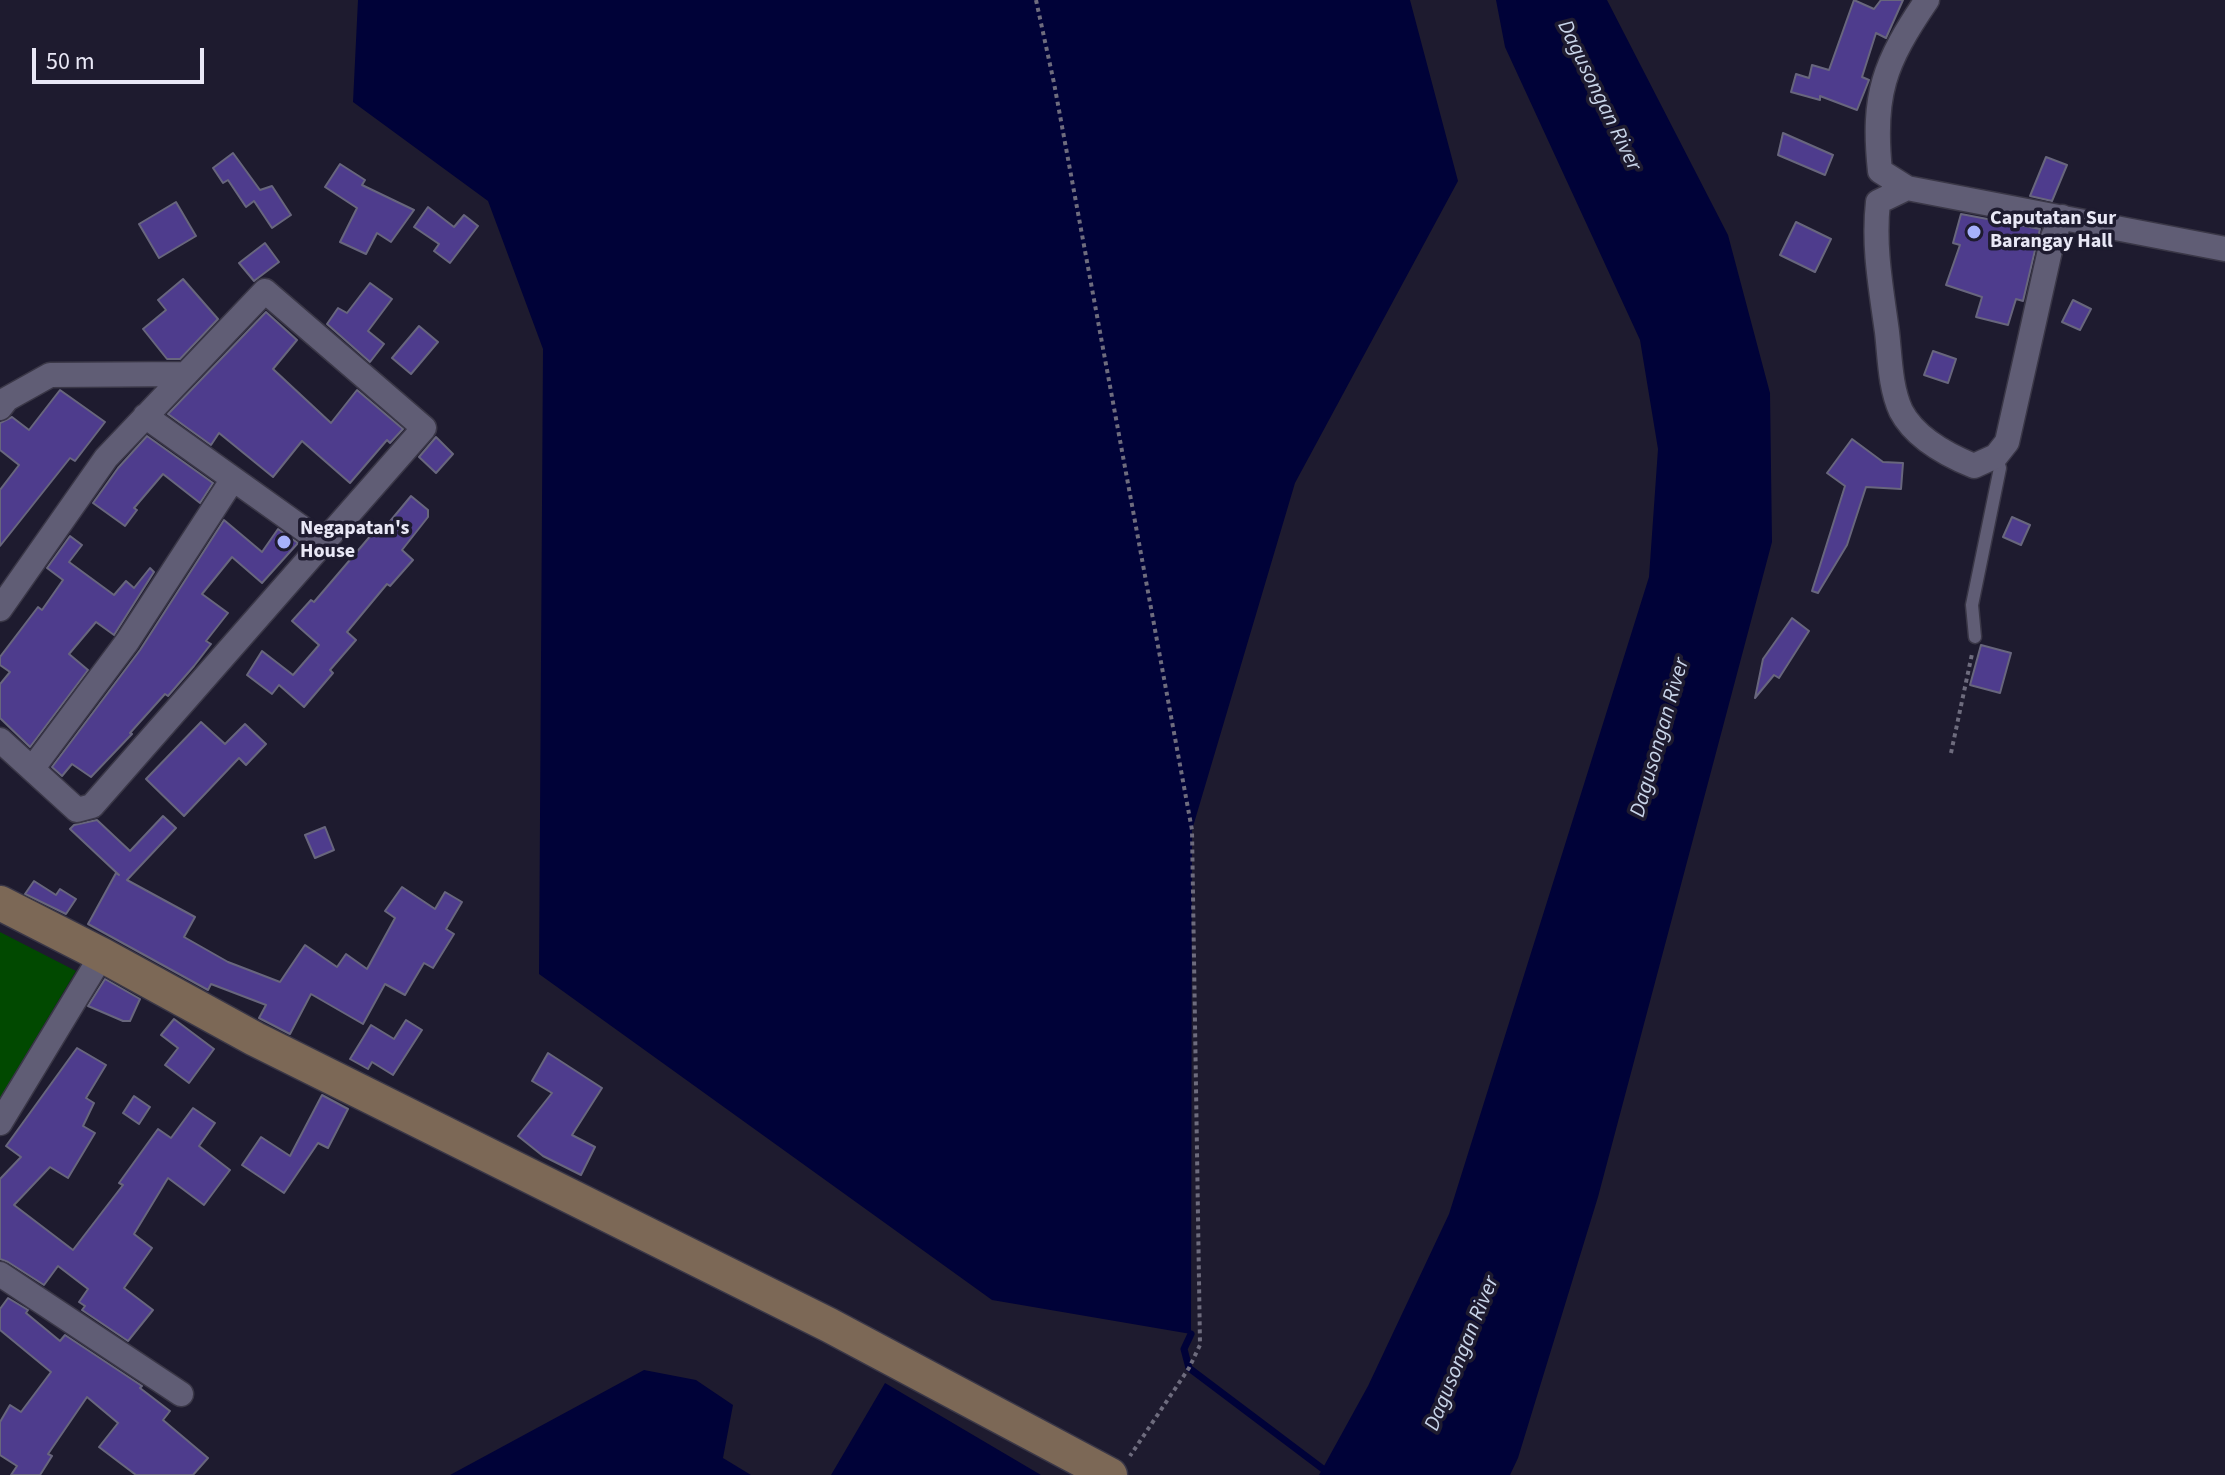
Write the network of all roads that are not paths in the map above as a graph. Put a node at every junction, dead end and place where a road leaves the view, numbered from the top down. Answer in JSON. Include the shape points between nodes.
{"nodes":[{"id":1,"x":1927,"y":0,"type":"edge"},
{"id":2,"x":1880,"y":171,"type":"junction"},
{"id":3,"x":1907,"y":188,"type":"junction"},
{"id":4,"x":1878,"y":202,"type":"junction"},
{"id":5,"x":2062,"y":217,"type":"junction"},
{"id":6,"x":2225,"y":249,"type":"edge"},
{"id":7,"x":186,"y":374,"type":"junction"},
{"id":8,"x":0,"y":408,"type":"edge"},
{"id":9,"x":145,"y":416,"type":"junction"},
{"id":10,"x":1996,"y":456,"type":"junction"},
{"id":11,"x":233,"y":479,"type":"junction"},
{"id":12,"x":323,"y":543,"type":"junction"},
{"id":13,"x":0,"y":609,"type":"edge"},
{"id":14,"x":1975,"y":637,"type":"road end"},
{"id":15,"x":0,"y":740,"type":"edge"},
{"id":16,"x":32,"y":769,"type":"junction"},
{"id":17,"x":0,"y":903,"type":"edge"},
{"id":18,"x":102,"y":955,"type":"junction"},
{"id":19,"x":0,"y":1123,"type":"edge"},
{"id":20,"x":0,"y":1274,"type":"edge"},
{"id":21,"x":181,"y":1394,"type":"dead end"},
{"id":22,"x":1118,"y":1469,"type":"edge"}],
"edges":[{"from":1,"to":2,"type":"street","via":[[1882,80],[1875,129]]},
{"from":2,"to":3,"type":"street"},
{"from":2,"to":4,"type":"street"},
{"from":3,"to":4,"type":"street"},
{"from":3,"to":5,"type":"street"},
{"from":4,"to":10,"type":"street","via":[[1875,232],[1889,369],[1902,412],[1950,457],[1974,466]]},
{"from":5,"to":6,"type":"street"},
{"from":5,"to":10,"type":"street","via":[[2007,442]]},
{"from":7,"to":8,"type":"street","via":[[50,375]]},
{"from":7,"to":9,"type":"street"},
{"from":7,"to":12,"type":"street","via":[[265,291],[424,428]]},
{"from":9,"to":11,"type":"street"},
{"from":9,"to":13,"type":"street","via":[[106,458]]},
{"from":10,"to":14,"type":"lane","via":[[2000,468],[1972,605]]},
{"from":11,"to":12,"type":"street"},
{"from":11,"to":16,"type":"street","via":[[127,642]]},
{"from":12,"to":16,"type":"street","via":[[92,806],[77,810]]},
{"from":15,"to":16,"type":"street"},
{"from":17,"to":18,"type":"main road"},
{"from":18,"to":19,"type":"street"},
{"from":18,"to":22,"type":"main road","via":[[255,1039]]},
{"from":20,"to":21,"type":"street"}]}
